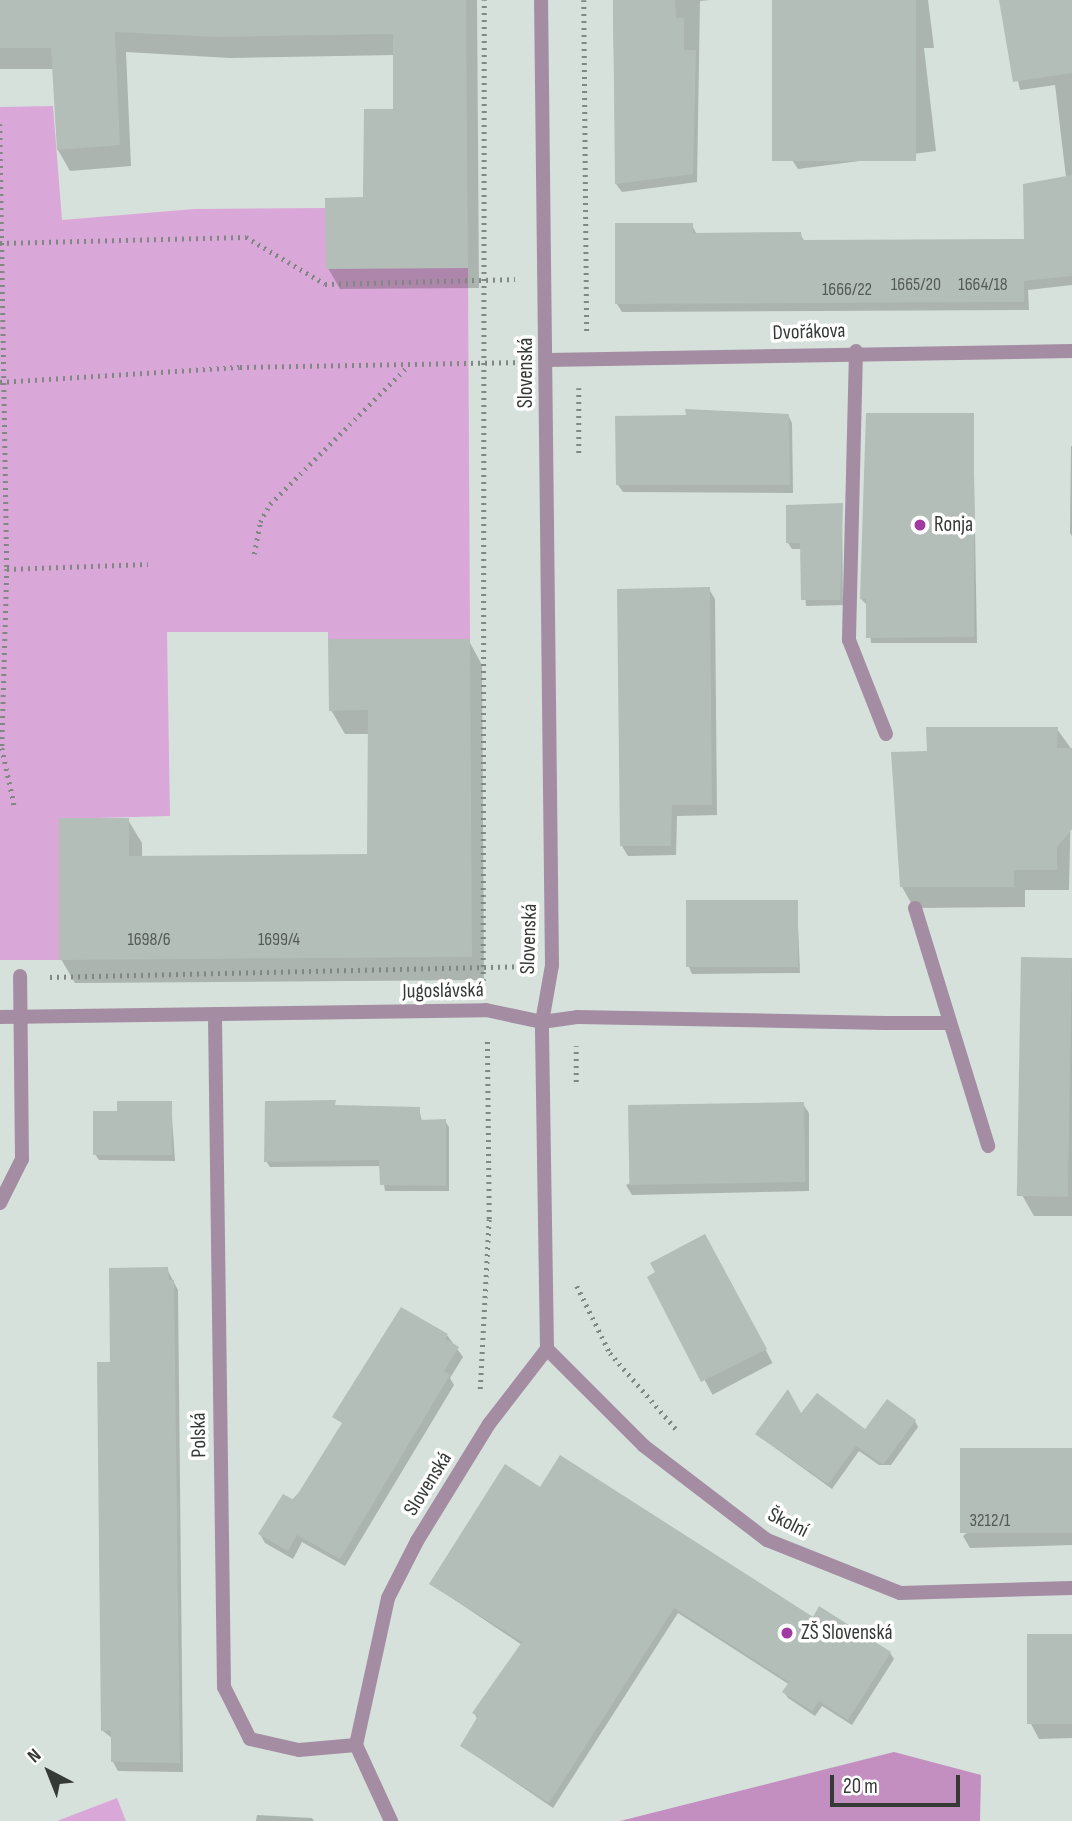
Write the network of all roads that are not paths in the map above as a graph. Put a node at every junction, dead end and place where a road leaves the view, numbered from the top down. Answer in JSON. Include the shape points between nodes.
{"nodes":[{"id":1,"x":541,"y":0,"type":"edge"},
{"id":2,"x":856,"y":351,"type":"junction"},
{"id":3,"x":1072,"y":351,"type":"edge"},
{"id":4,"x":547,"y":360,"type":"junction"},
{"id":5,"x":886,"y":734,"type":"dead end"},
{"id":6,"x":915,"y":908,"type":"dead end"},
{"id":7,"x":20,"y":976,"type":"road end"},
{"id":8,"x":21,"y":1016,"type":"junction"},
{"id":9,"x":0,"y":1017,"type":"edge"},
{"id":10,"x":215,"y":1017,"type":"junction"},
{"id":11,"x":542,"y":1021,"type":"junction"},
{"id":12,"x":950,"y":1023,"type":"junction"},
{"id":13,"x":988,"y":1146,"type":"dead end"},
{"id":14,"x":0,"y":1203,"type":"edge"},
{"id":15,"x":547,"y":1349,"type":"junction"},
{"id":16,"x":1072,"y":1588,"type":"edge"},
{"id":17,"x":356,"y":1745,"type":"junction"},
{"id":18,"x":391,"y":1821,"type":"edge"}],
"edges":[{"from":1,"to":4,"type":"street","name":"Slovenská"},
{"from":2,"to":3,"type":"street","name":"Dvořákova"},
{"from":2,"to":4,"type":"street","name":"Dvořákova"},
{"from":2,"to":5,"type":"street","via":[[849,640]]},
{"from":4,"to":11,"type":"street","name":"Slovenská","via":[[552,965]]},
{"from":6,"to":12,"type":"street"},
{"from":7,"to":8,"type":"street"},
{"from":8,"to":9,"type":"street","name":"Jugoslávská"},
{"from":8,"to":10,"type":"street","name":"Jugoslávská"},
{"from":8,"to":14,"type":"street","via":[[22,1159]]},
{"from":10,"to":11,"type":"street","name":"Jugoslávská","via":[[486,1010]]},
{"from":10,"to":17,"type":"street","name":"Polská","via":[[224,1687],[250,1739],[299,1751]]},
{"from":11,"to":12,"type":"street","name":"Jugoslávská","via":[[576,1017]]},
{"from":11,"to":15,"type":"street","name":"Slovenská"},
{"from":12,"to":13,"type":"street"},
{"from":15,"to":16,"type":"street","name":"Školní","via":[[644,1446],[767,1540],[900,1593]]},
{"from":15,"to":17,"type":"street","name":"Slovenská","via":[[489,1424],[417,1541],[388,1598]]},
{"from":17,"to":18,"type":"street"}]}
